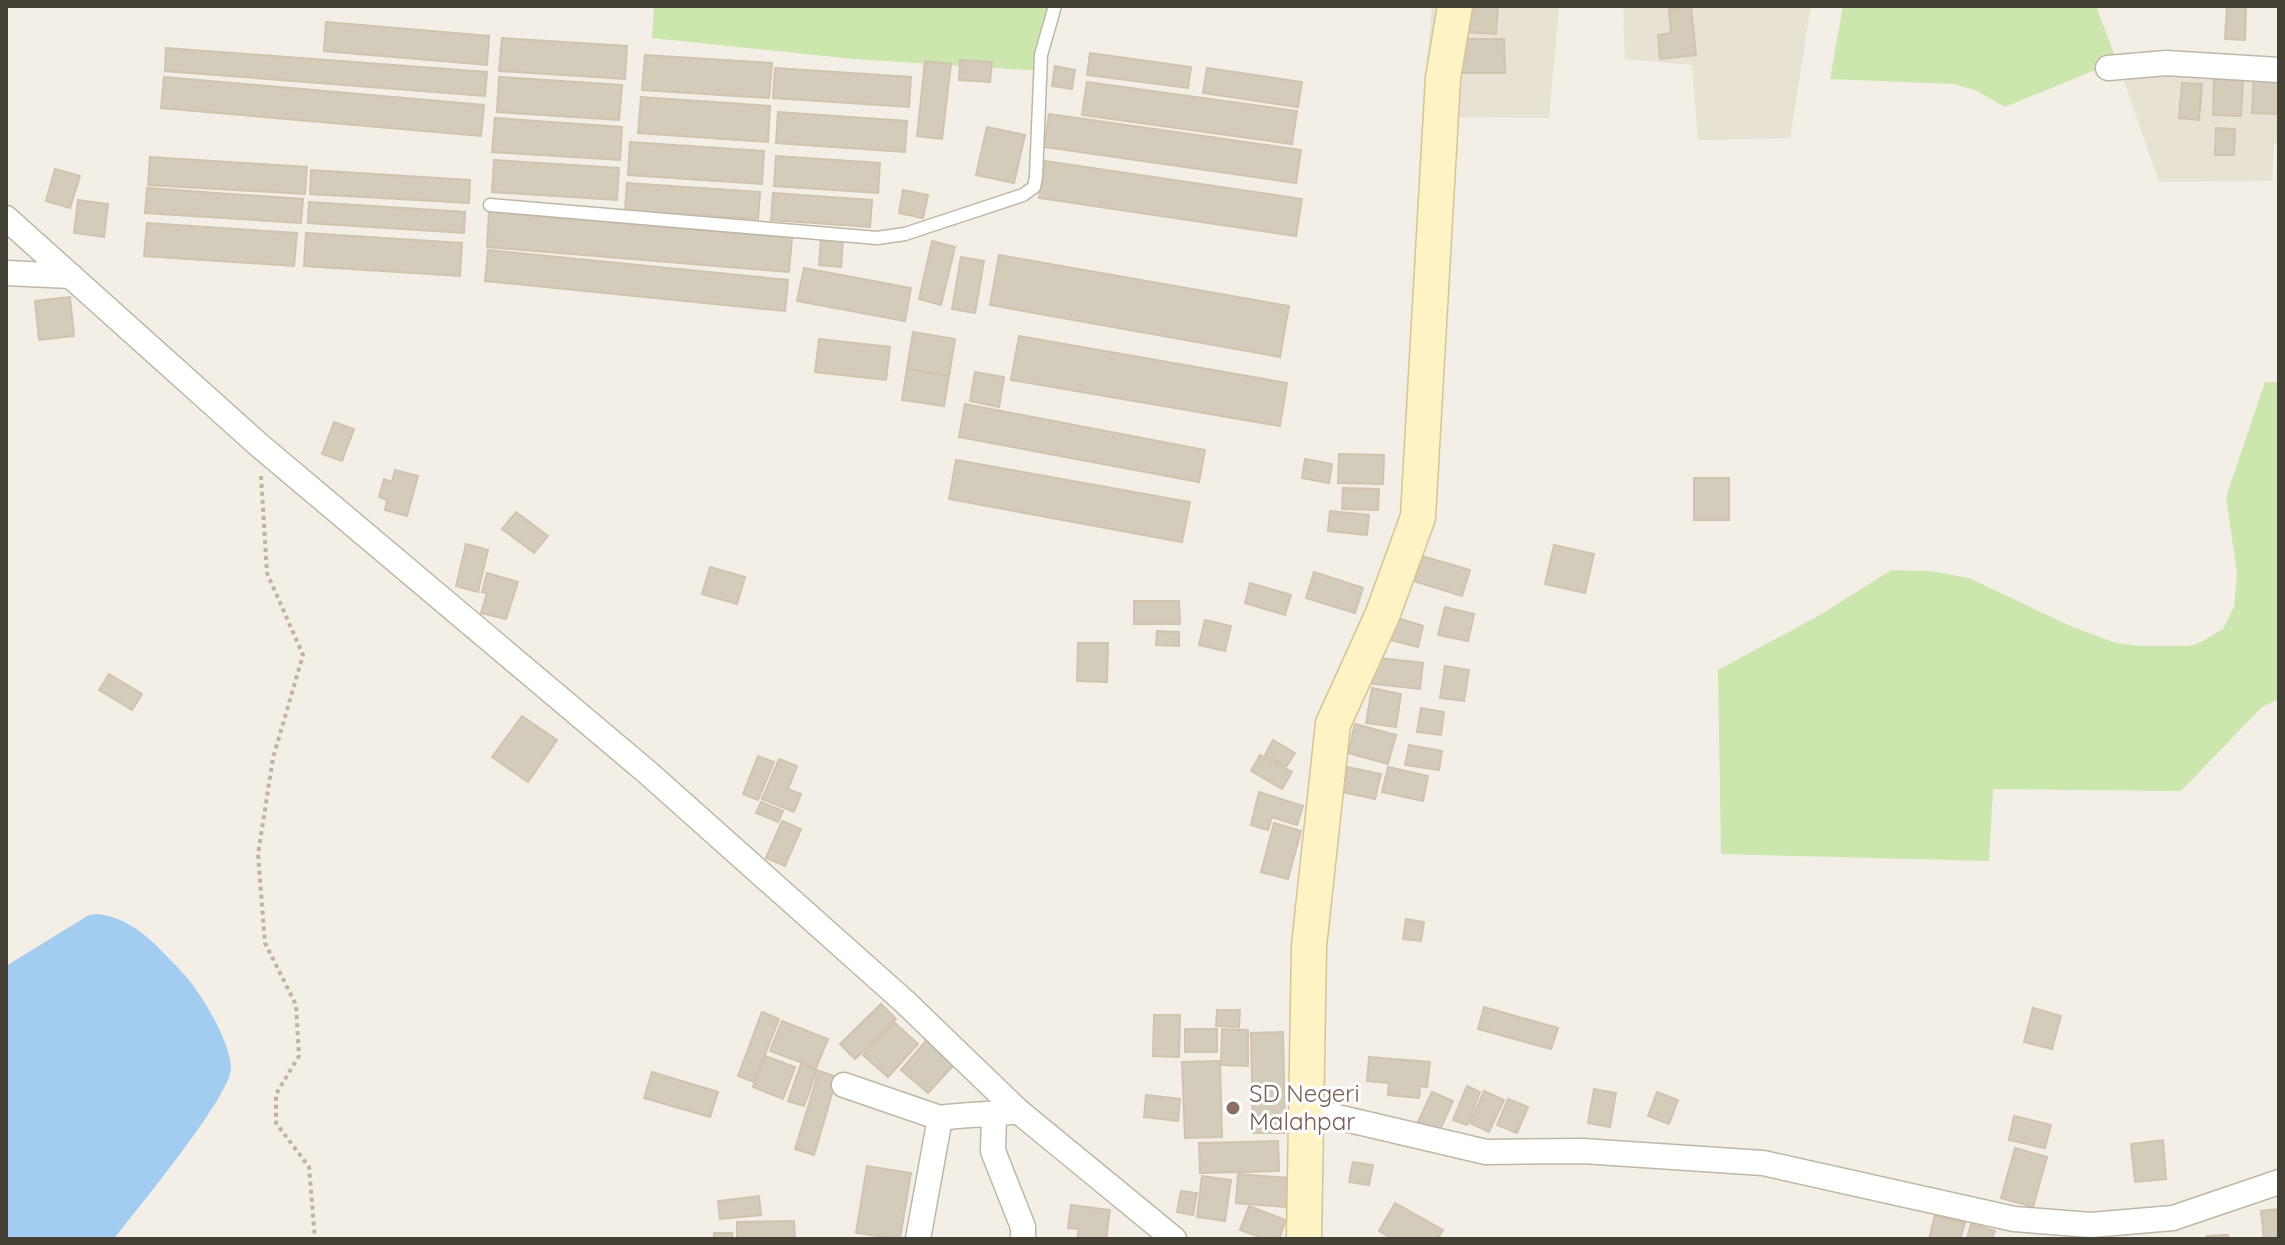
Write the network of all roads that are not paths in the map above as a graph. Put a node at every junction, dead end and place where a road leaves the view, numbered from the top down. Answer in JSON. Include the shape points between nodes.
{"nodes":[{"id":1,"x":1055,"y":6,"type":"edge"},
{"id":2,"x":1455,"y":6,"type":"edge"},
{"id":3,"x":2108,"y":68,"type":"dead end"},
{"id":4,"x":2279,"y":70,"type":"edge"},
{"id":5,"x":490,"y":205,"type":"dead end"},
{"id":6,"x":6,"y":218,"type":"edge"},
{"id":7,"x":6,"y":273,"type":"edge"},
{"id":8,"x":71,"y":276,"type":"junction"},
{"id":9,"x":844,"y":1085,"type":"dead end"},
{"id":10,"x":1307,"y":1110,"type":"junction"},
{"id":11,"x":1006,"y":1113,"type":"junction"},
{"id":12,"x":940,"y":1118,"type":"junction"},
{"id":13,"x":2279,"y":1182,"type":"edge"},
{"id":14,"x":918,"y":1239,"type":"edge"},
{"id":15,"x":1023,"y":1239,"type":"edge"},
{"id":16,"x":1174,"y":1239,"type":"edge"},
{"id":17,"x":1304,"y":1239,"type":"edge"}],
"edges":[{"from":1,"to":5,"type":"lane","via":[[1041,55],[1036,177],[1034,187],[1023,195],[905,234],[877,238]]},
{"from":2,"to":10,"type":"street","via":[[1443,78],[1418,517],[1382,616],[1333,724],[1309,946]]},
{"from":3,"to":4,"type":"street","via":[[2166,63]]},
{"from":6,"to":8,"type":"street"},
{"from":7,"to":8,"type":"street"},
{"from":8,"to":11,"type":"street","via":[[259,445],[616,745],[905,1002]]},
{"from":9,"to":12,"type":"street"},
{"from":10,"to":13,"type":"street","via":[[1486,1152],[1583,1151],[1763,1163],[2014,1219],[2091,1225],[2173,1218]]},
{"from":10,"to":17,"type":"street"},
{"from":11,"to":12,"type":"street"},
{"from":11,"to":15,"type":"street","via":[[993,1151]]},
{"from":11,"to":16,"type":"street"},
{"from":12,"to":14,"type":"street"}]}
